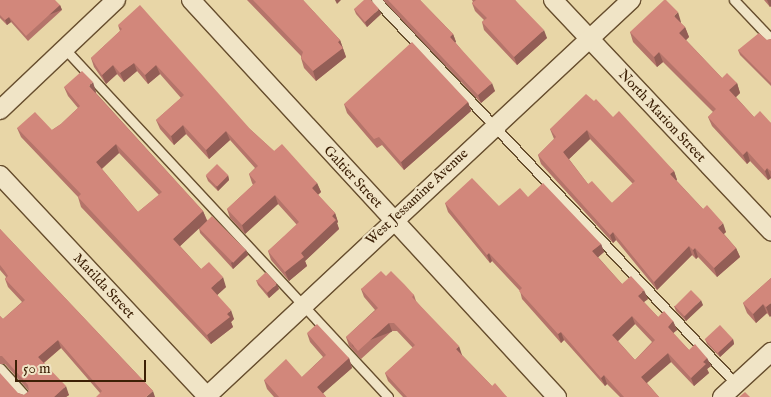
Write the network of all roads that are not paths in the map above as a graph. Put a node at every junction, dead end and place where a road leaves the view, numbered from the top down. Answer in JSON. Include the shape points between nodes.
{"nodes":[{"id":1,"x":116,"y":0,"type":"edge"},
{"id":2,"x":191,"y":0,"type":"edge"},
{"id":3,"x":376,"y":0,"type":"edge"},
{"id":4,"x":553,"y":0,"type":"edge"},
{"id":5,"x":630,"y":0,"type":"edge"},
{"id":6,"x":734,"y":0,"type":"edge"},
{"id":7,"x":589,"y":38,"type":"junction"},
{"id":8,"x":771,"y":38,"type":"edge"},
{"id":9,"x":64,"y":48,"type":"junction"},
{"id":10,"x":0,"y":110,"type":"edge"},
{"id":11,"x":494,"y":126,"type":"junction"},
{"id":12,"x":0,"y":175,"type":"edge"},
{"id":13,"x":393,"y":220,"type":"junction"},
{"id":14,"x":771,"y":231,"type":"edge"},
{"id":15,"x":302,"y":305,"type":"junction"},
{"id":16,"x":771,"y":352,"type":"edge"},
{"id":17,"x":0,"y":368,"type":"edge"},
{"id":18,"x":736,"y":384,"type":"junction"},
{"id":19,"x":26,"y":397,"type":"edge"},
{"id":20,"x":207,"y":397,"type":"edge"},
{"id":21,"x":388,"y":397,"type":"edge"},
{"id":22,"x":557,"y":397,"type":"edge"},
{"id":23,"x":722,"y":397,"type":"edge"}],
"edges":[{"from":1,"to":9,"type":"street"},
{"from":2,"to":13,"type":"street","name":"Galtier Street"},
{"from":3,"to":11,"type":"lane"},
{"from":4,"to":7,"type":"street","name":"North Marion Street"},
{"from":5,"to":7,"type":"street","name":"West Jessamine Avenue"},
{"from":6,"to":8,"type":"lane"},
{"from":7,"to":11,"type":"street","name":"West Jessamine Avenue"},
{"from":7,"to":14,"type":"street","name":"North Marion Street"},
{"from":9,"to":10,"type":"street"},
{"from":9,"to":15,"type":"lane"},
{"from":11,"to":13,"type":"street","name":"West Jessamine Avenue"},
{"from":11,"to":18,"type":"lane"},
{"from":12,"to":20,"type":"street","name":"Matilda Street"},
{"from":13,"to":15,"type":"street","name":"West Jessamine Avenue"},
{"from":13,"to":22,"type":"street","name":"Galtier Street"},
{"from":15,"to":20,"type":"street","name":"West Jessamine Avenue"},
{"from":15,"to":21,"type":"lane"},
{"from":16,"to":18,"type":"street"},
{"from":17,"to":19,"type":"lane"},
{"from":18,"to":23,"type":"street"}]}
